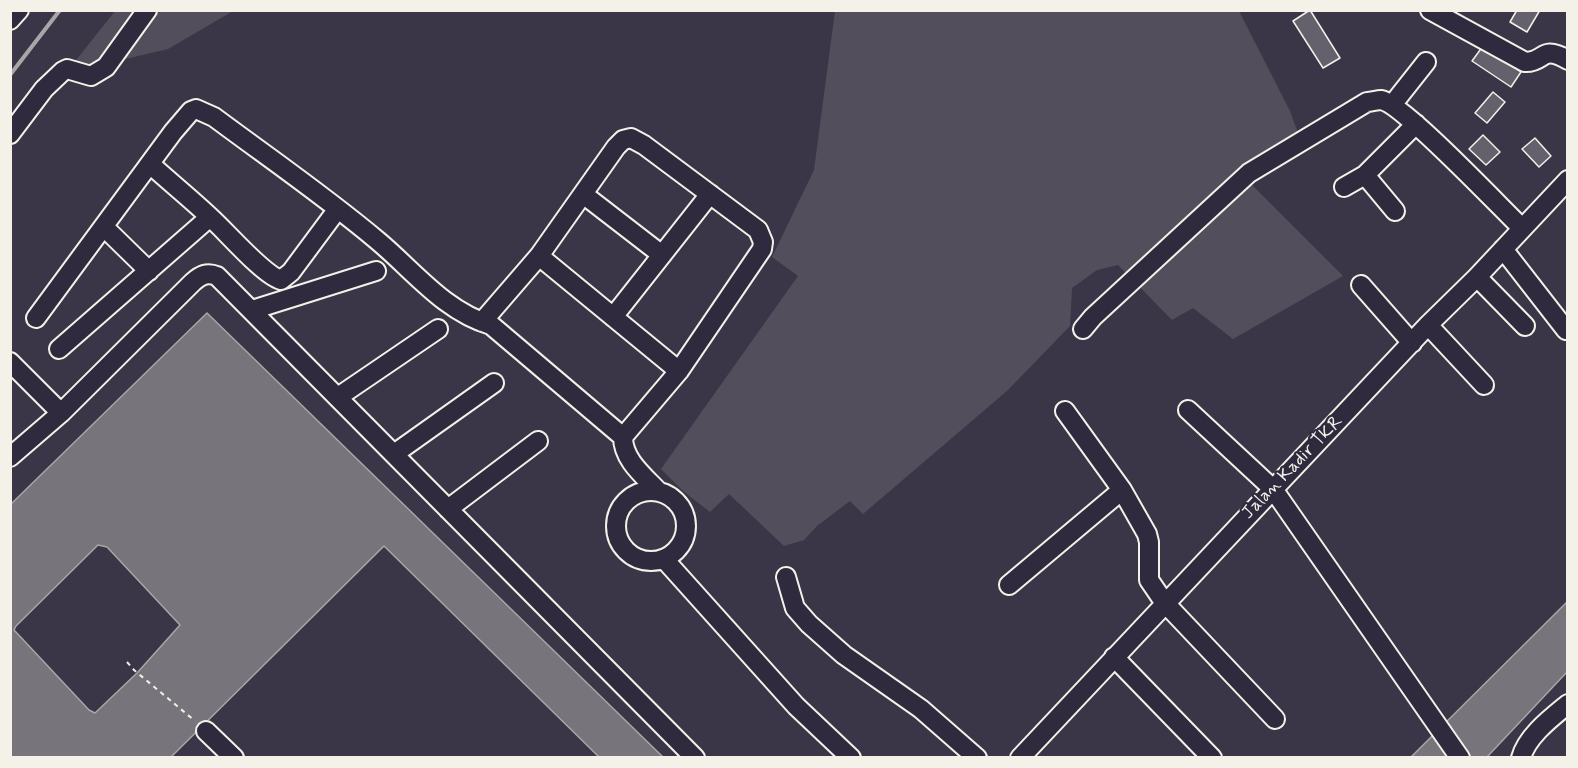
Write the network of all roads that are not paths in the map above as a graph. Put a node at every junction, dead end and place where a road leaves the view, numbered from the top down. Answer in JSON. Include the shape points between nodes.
{"nodes":[{"id":1,"x":19,"y":10,"type":"edge"},
{"id":2,"x":147,"y":10,"type":"edge"},
{"id":3,"x":1430,"y":10,"type":"edge"},
{"id":4,"x":10,"y":20,"type":"edge"},
{"id":5,"x":1568,"y":60,"type":"edge"},
{"id":6,"x":1426,"y":62,"type":"dead end"},
{"id":7,"x":1392,"y":105,"type":"junction"},
{"id":8,"x":1416,"y":124,"type":"junction"},
{"id":9,"x":10,"y":134,"type":"edge"},
{"id":10,"x":150,"y":164,"type":"junction"},
{"id":11,"x":1365,"y":175,"type":"junction"},
{"id":12,"x":1344,"y":187,"type":"dead end"},
{"id":13,"x":1564,"y":192,"type":"edge"},
{"id":14,"x":583,"y":194,"type":"junction"},
{"id":15,"x":710,"y":194,"type":"junction"},
{"id":16,"x":337,"y":210,"type":"junction"},
{"id":17,"x":1395,"y":211,"type":"dead end"},
{"id":18,"x":210,"y":217,"type":"junction"},
{"id":19,"x":104,"y":227,"type":"junction"},
{"id":20,"x":1522,"y":228,"type":"junction"},
{"id":21,"x":1503,"y":249,"type":"junction"},
{"id":22,"x":662,"y":255,"type":"junction"},
{"id":23,"x":538,"y":256,"type":"junction"},
{"id":24,"x":149,"y":271,"type":"junction"},
{"id":25,"x":376,"y":271,"type":"dead end"},
{"id":26,"x":1477,"y":278,"type":"junction"},
{"id":27,"x":1361,"y":285,"type":"dead end"},
{"id":28,"x":252,"y":310,"type":"junction"},
{"id":29,"x":613,"y":317,"type":"junction"},
{"id":30,"x":36,"y":318,"type":"dead end"},
{"id":31,"x":482,"y":322,"type":"junction"},
{"id":32,"x":1428,"y":325,"type":"junction"},
{"id":33,"x":1525,"y":326,"type":"dead end"},
{"id":34,"x":438,"y":329,"type":"dead end"},
{"id":35,"x":1083,"y":329,"type":"dead end"},
{"id":36,"x":1566,"y":330,"type":"dead end"},
{"id":37,"x":1412,"y":343,"type":"junction"},
{"id":38,"x":60,"y":349,"type":"dead end"},
{"id":39,"x":10,"y":362,"type":"edge"},
{"id":40,"x":679,"y":371,"type":"junction"},
{"id":41,"x":494,"y":383,"type":"dead end"},
{"id":42,"x":1484,"y":385,"type":"dead end"},
{"id":43,"x":338,"y":397,"type":"junction"},
{"id":44,"x":1065,"y":411,"type":"dead end"},
{"id":45,"x":1188,"y":411,"type":"dead end"},
{"id":46,"x":61,"y":413,"type":"junction"},
{"id":47,"x":623,"y":437,"type":"junction"},
{"id":48,"x":538,"y":441,"type":"dead end"},
{"id":49,"x":394,"y":454,"type":"junction"},
{"id":50,"x":10,"y":457,"type":"edge"},
{"id":51,"x":1274,"y":489,"type":"junction"},
{"id":52,"x":1122,"y":490,"type":"junction"},
{"id":53,"x":659,"y":492,"type":"junction"},
{"id":54,"x":448,"y":509,"type":"junction"},
{"id":55,"x":664,"y":559,"type":"junction"},
{"id":56,"x":786,"y":577,"type":"dead end"},
{"id":57,"x":1009,"y":585,"type":"dead end"},
{"id":58,"x":1164,"y":602,"type":"junction"},
{"id":59,"x":1114,"y":657,"type":"junction"},
{"id":60,"x":1568,"y":704,"type":"edge"},
{"id":61,"x":1275,"y":719,"type":"dead end"},
{"id":62,"x":206,"y":731,"type":"road end"},
{"id":63,"x":234,"y":758,"type":"edge"},
{"id":64,"x":695,"y":758,"type":"edge"},
{"id":65,"x":851,"y":758,"type":"edge"},
{"id":66,"x":977,"y":758,"type":"edge"},
{"id":67,"x":1020,"y":758,"type":"edge"},
{"id":68,"x":1212,"y":758,"type":"edge"},
{"id":69,"x":1460,"y":758,"type":"edge"},
{"id":70,"x":1521,"y":758,"type":"edge"}],
"edges":[{"from":1,"to":4,"type":"street"},
{"from":2,"to":9,"type":"street","via":[[106,67],[92,75],[63,70]]},
{"from":3,"to":5,"type":"street","via":[[1525,62],[1556,53]]},
{"from":6,"to":7,"type":"street"},
{"from":7,"to":8,"type":"street"},
{"from":7,"to":35,"type":"street","via":[[1381,100],[1368,102],[1249,173]]},
{"from":8,"to":11,"type":"street"},
{"from":8,"to":20,"type":"street"},
{"from":10,"to":16,"type":"street","via":[[196,109],[214,117]]},
{"from":10,"to":18,"type":"street"},
{"from":10,"to":19,"type":"street"},
{"from":11,"to":12,"type":"street"},
{"from":11,"to":17,"type":"street"},
{"from":13,"to":20,"type":"street","name":"Jalan Kadir TKR"},
{"from":14,"to":15,"type":"street","via":[[616,147],[631,138]]},
{"from":14,"to":22,"type":"street"},
{"from":14,"to":23,"type":"street"},
{"from":15,"to":22,"type":"street"},
{"from":15,"to":40,"type":"street","via":[[758,230],[762,249]]},
{"from":16,"to":18,"type":"street","via":[[281,280]]},
{"from":16,"to":31,"type":"street","via":[[378,241],[446,303]]},
{"from":18,"to":24,"type":"street"},
{"from":19,"to":24,"type":"street"},
{"from":19,"to":30,"type":"street"},
{"from":20,"to":21,"type":"street","name":"Jalan Kadir TKR"},
{"from":21,"to":26,"type":"street","name":"Jalan Kadir TKR"},
{"from":21,"to":36,"type":"street"},
{"from":22,"to":29,"type":"street"},
{"from":23,"to":29,"type":"street"},
{"from":23,"to":31,"type":"street"},
{"from":24,"to":38,"type":"street"},
{"from":25,"to":28,"type":"street"},
{"from":26,"to":32,"type":"street","name":"Jalan Kadir TKR"},
{"from":26,"to":33,"type":"street"},
{"from":27,"to":37,"type":"street"},
{"from":28,"to":43,"type":"street"},
{"from":28,"to":46,"type":"street","via":[[217,276],[201,276]]},
{"from":29,"to":40,"type":"street"},
{"from":31,"to":47,"type":"street","via":[[491,325]]},
{"from":32,"to":37,"type":"street","name":"Jalan Kadir TKR"},
{"from":32,"to":42,"type":"street"},
{"from":34,"to":43,"type":"street"},
{"from":37,"to":51,"type":"street","name":"Jalan Kadir TKR"},
{"from":39,"to":46,"type":"street"},
{"from":40,"to":47,"type":"street"},
{"from":41,"to":49,"type":"street"},
{"from":43,"to":49,"type":"street"},
{"from":44,"to":52,"type":"street"},
{"from":45,"to":51,"type":"street"},
{"from":46,"to":50,"type":"street"},
{"from":47,"to":53,"type":"street","via":[[627,455]]},
{"from":48,"to":54,"type":"street"},
{"from":49,"to":54,"type":"street"},
{"from":51,"to":58,"type":"street","name":"Jalan Kadir TKR"},
{"from":51,"to":69,"type":"street"},
{"from":52,"to":57,"type":"street"},
{"from":52,"to":58,"type":"street","via":[[1147,534],[1149,580]]},
{"from":53,"to":55,"type":"street","via":[[676,501],[686,518],[685,538]]},
{"from":53,"to":55,"type":"street","via":[[639,493],[630,498],[616,524],[626,551],[644,560]]},
{"from":54,"to":64,"type":"street"},
{"from":55,"to":65,"type":"street","via":[[796,706]]},
{"from":56,"to":66,"type":"street","via":[[795,608],[808,624],[844,655],[921,709]]},
{"from":58,"to":59,"type":"street","name":"Jalan Kadir TKR"},
{"from":58,"to":61,"type":"street"},
{"from":59,"to":67,"type":"street","name":"Jalan Kadir TKR"},
{"from":59,"to":68,"type":"street"},
{"from":60,"to":70,"type":"street","via":[[1524,748]]},
{"from":62,"to":63,"type":"street"}]}
